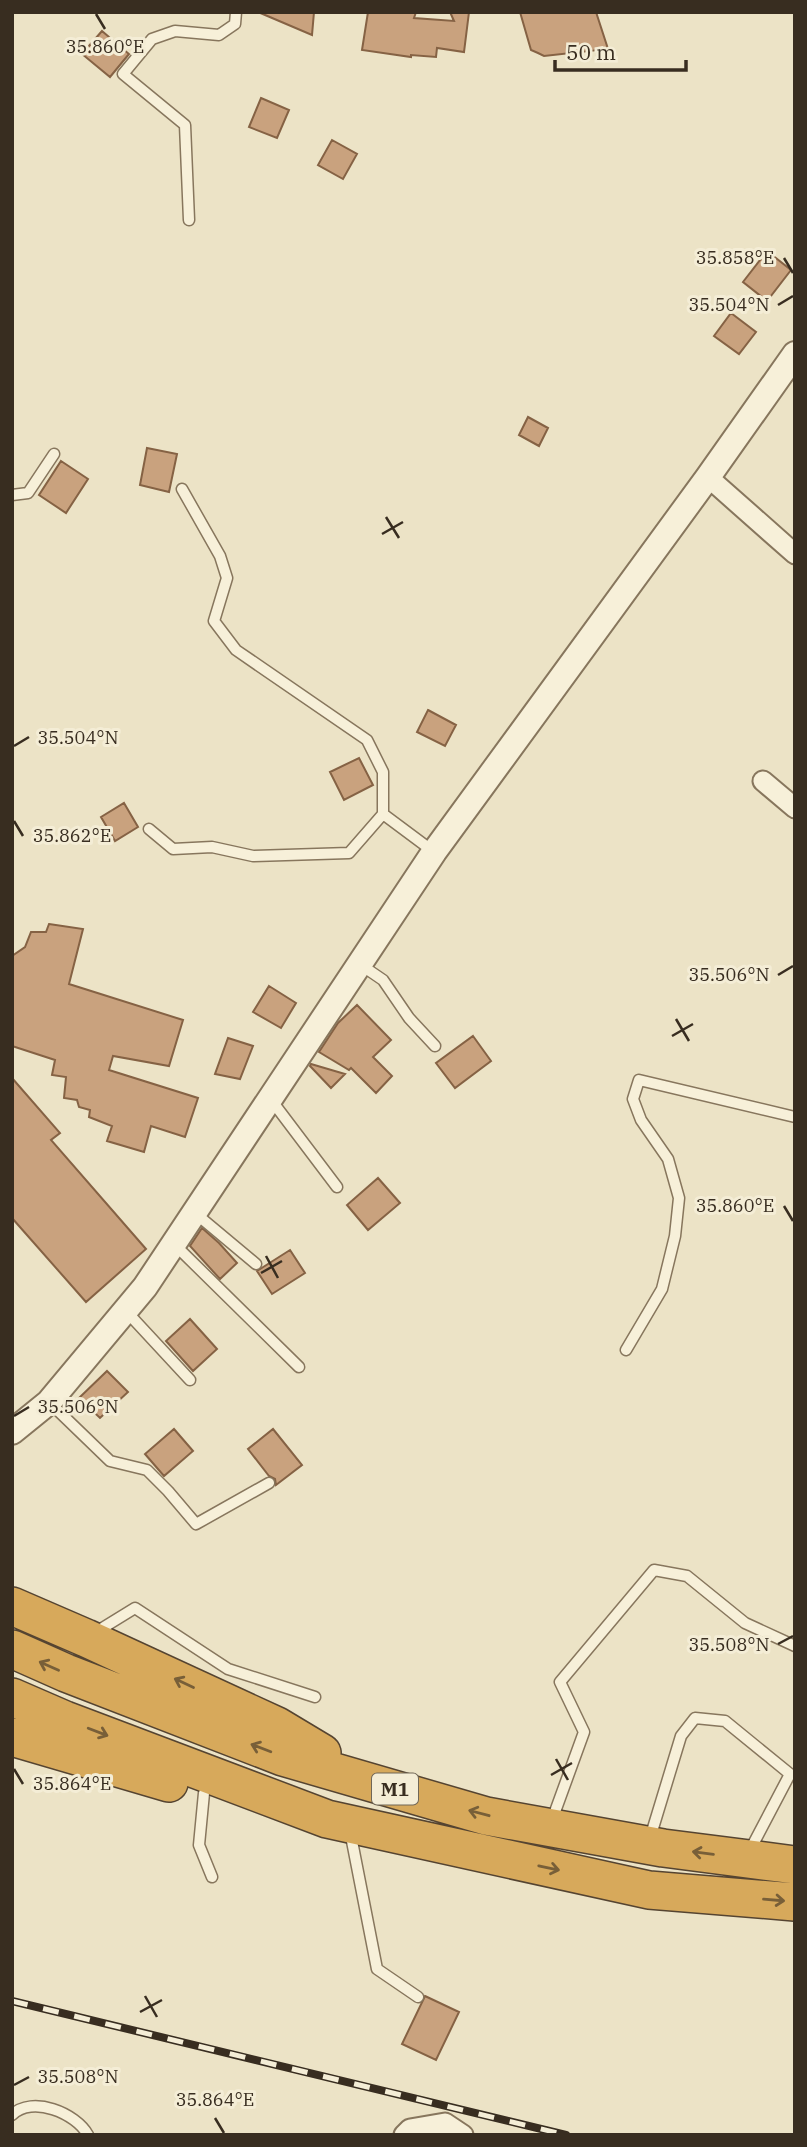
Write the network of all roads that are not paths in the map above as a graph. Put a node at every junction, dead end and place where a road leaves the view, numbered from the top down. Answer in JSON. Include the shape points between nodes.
{"nodes":[{"id":1,"x":236,"y":12,"type":"edge"},
{"id":2,"x":189,"y":220,"type":"dead end"},
{"id":3,"x":795,"y":354,"type":"edge"},
{"id":4,"x":54,"y":454,"type":"dead end"},
{"id":5,"x":708,"y":477,"type":"junction"},
{"id":6,"x":182,"y":489,"type":"dead end"},
{"id":7,"x":12,"y":495,"type":"edge"},
{"id":8,"x":795,"y":554,"type":"edge"},
{"id":9,"x":763,"y":781,"type":"dead end"},
{"id":10,"x":795,"y":808,"type":"edge"},
{"id":11,"x":383,"y":814,"type":"junction"},
{"id":12,"x":149,"y":829,"type":"dead end"},
{"id":13,"x":434,"y":852,"type":"junction"},
{"id":14,"x":359,"y":964,"type":"junction"},
{"id":15,"x":435,"y":1046,"type":"dead end"},
{"id":16,"x":270,"y":1099,"type":"junction"},
{"id":17,"x":795,"y":1117,"type":"edge"},
{"id":18,"x":337,"y":1187,"type":"dead end"},
{"id":19,"x":195,"y":1213,"type":"junction"},
{"id":20,"x":174,"y":1244,"type":"junction"},
{"id":21,"x":256,"y":1264,"type":"dead end"},
{"id":22,"x":126,"y":1310,"type":"junction"},
{"id":23,"x":626,"y":1350,"type":"dead end"},
{"id":24,"x":299,"y":1367,"type":"dead end"},
{"id":25,"x":190,"y":1380,"type":"dead end"},
{"id":26,"x":49,"y":1402,"type":"junction"},
{"id":27,"x":12,"y":1432,"type":"edge"},
{"id":28,"x":269,"y":1483,"type":"dead end"},
{"id":29,"x":12,"y":1606,"type":"edge"},
{"id":30,"x":86,"y":1638,"type":"junction"},
{"id":31,"x":795,"y":1646,"type":"edge"},
{"id":32,"x":12,"y":1649,"type":"edge"},
{"id":33,"x":315,"y":1697,"type":"dead end"},
{"id":34,"x":12,"y":1698,"type":"edge"},
{"id":35,"x":12,"y":1737,"type":"edge"},
{"id":36,"x":350,"y":1776,"type":"junction"},
{"id":37,"x":204,"y":1793,"type":"junction"},
{"id":38,"x":338,"y":1821,"type":"junction"},
{"id":39,"x":549,"y":1827,"type":"junction"},
{"id":40,"x":647,"y":1845,"type":"junction"},
{"id":41,"x":746,"y":1858,"type":"junction"},
{"id":42,"x":795,"y":1865,"type":"edge"},
{"id":43,"x":212,"y":1877,"type":"dead end"},
{"id":44,"x":795,"y":1902,"type":"edge"},
{"id":45,"x":418,"y":1997,"type":"dead end"},
{"id":46,"x":12,"y":2115,"type":"edge"},
{"id":47,"x":88,"y":2135,"type":"edge"},
{"id":48,"x":404,"y":2135,"type":"edge"},
{"id":49,"x":463,"y":2135,"type":"edge"}],
"edges":[{"from":1,"to":2,"type":"lane","via":[[235,24],[219,36],[175,31],[152,39],[123,74],[185,125]]},
{"from":3,"to":5,"type":"street"},
{"from":4,"to":7,"type":"lane","via":[[28,493]]},
{"from":5,"to":8,"type":"street"},
{"from":5,"to":13,"type":"street"},
{"from":6,"to":11,"type":"lane","via":[[220,556],[227,578],[214,621],[236,650],[367,740],[383,772]]},
{"from":9,"to":10,"type":"street"},
{"from":11,"to":12,"type":"lane","via":[[349,853],[253,856],[212,847],[173,849]]},
{"from":11,"to":13,"type":"lane"},
{"from":13,"to":14,"type":"street"},
{"from":14,"to":15,"type":"lane","via":[[383,980]]},
{"from":14,"to":16,"type":"street"},
{"from":16,"to":18,"type":"lane"},
{"from":16,"to":19,"type":"street"},
{"from":17,"to":23,"type":"lane","via":[[639,1080],[632,1099],[668,1159],[679,1198],[662,1289]]},
{"from":19,"to":20,"type":"street"},
{"from":19,"to":21,"type":"lane"},
{"from":20,"to":22,"type":"street"},
{"from":20,"to":24,"type":"lane"},
{"from":22,"to":25,"type":"lane"},
{"from":22,"to":26,"type":"street"},
{"from":26,"to":27,"type":"street"},
{"from":26,"to":28,"type":"lane","via":[[110,1461],[146,1470],[195,1524]]},
{"from":29,"to":30,"type":"highway"},
{"from":30,"to":33,"type":"lane","via":[[135,1608],[228,1669]]},
{"from":36,"to":30,"type":"highway","one_way":true,"via":[[297,1736]]},
{"from":31,"to":39,"type":"lane","via":[[745,1623],[687,1576],[653,1570],[560,1682],[584,1732]]},
{"from":36,"to":32,"type":"highway","number":"M1","one_way":true,"via":[[283,1757]]},
{"from":34,"to":38,"type":"highway","number":"M1","one_way":true},
{"from":35,"to":37,"type":"highway"},
{"from":39,"to":36,"type":"highway","number":"M1","one_way":true,"via":[[486,1816]]},
{"from":37,"to":38,"type":"highway"},
{"from":37,"to":43,"type":"lane","via":[[199,1845]]},
{"from":38,"to":44,"type":"highway","number":"M1","one_way":true,"via":[[649,1890]]},
{"from":38,"to":45,"type":"lane","via":[[377,1969]]},
{"from":39,"to":40,"type":"highway","number":"M1"},
{"from":41,"to":40,"type":"highway","number":"M1","one_way":true},
{"from":40,"to":41,"type":"lane","via":[[681,1736],[695,1718],[724,1721],[790,1773]]},
{"from":41,"to":42,"type":"highway","number":"M1"},
{"from":46,"to":47,"type":"lane","via":[[41,2106],[53,2109],[65,2113]]},
{"from":48,"to":49,"type":"street","via":[[410,2129],[444,2123]]}]}
